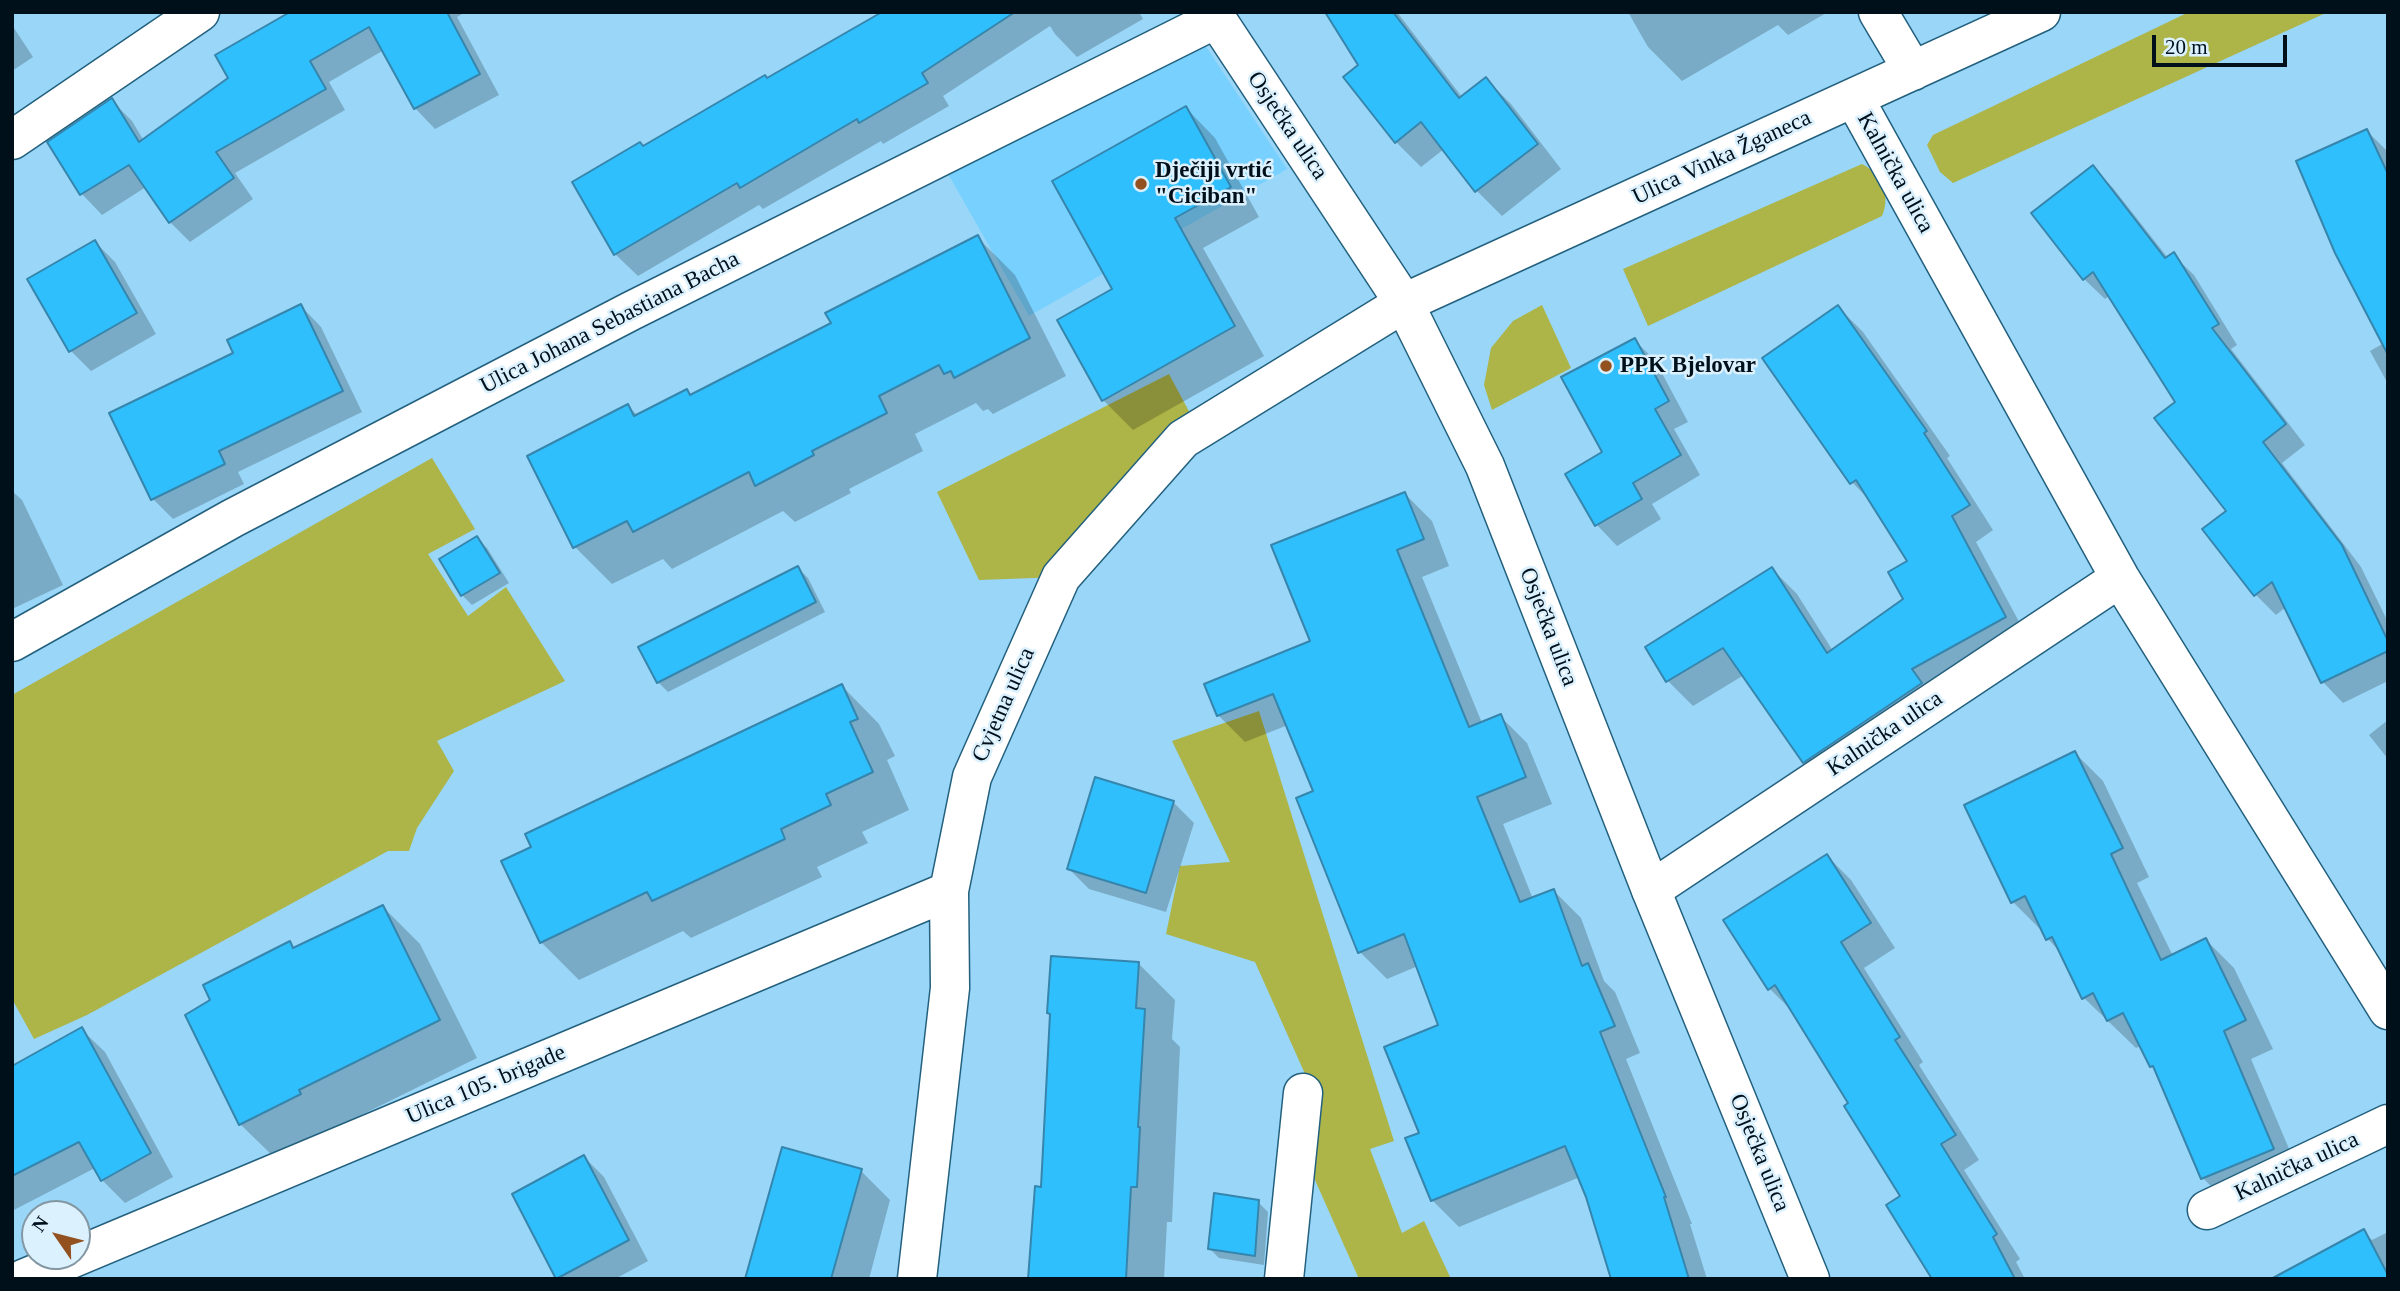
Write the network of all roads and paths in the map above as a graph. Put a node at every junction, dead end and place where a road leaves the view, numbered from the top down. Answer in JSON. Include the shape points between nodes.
{"nodes":[{"id":1,"x":200,"y":12,"type":"edge"},
{"id":2,"x":1878,"y":12,"type":"edge"},
{"id":3,"x":2041,"y":12,"type":"edge"},
{"id":4,"x":1214,"y":16,"type":"edge"},
{"id":5,"x":1913,"y":71,"type":"junction"},
{"id":6,"x":1854,"y":98,"type":"junction"},
{"id":7,"x":12,"y":139,"type":"edge"},
{"id":8,"x":1404,"y":303,"type":"junction"},
{"id":9,"x":2120,"y":578,"type":"junction"},
{"id":10,"x":12,"y":642,"type":"edge"},
{"id":11,"x":1651,"y":890,"type":"junction"},
{"id":12,"x":949,"y":891,"type":"junction"},
{"id":13,"x":2388,"y":1010,"type":"edge"},
{"id":14,"x":1303,"y":1093,"type":"dead end"},
{"id":15,"x":2388,"y":1124,"type":"edge"},
{"id":16,"x":2207,"y":1210,"type":"dead end"},
{"id":17,"x":23,"y":1279,"type":"edge"},
{"id":18,"x":917,"y":1279,"type":"edge"},
{"id":19,"x":1284,"y":1279,"type":"edge"},
{"id":20,"x":1810,"y":1279,"type":"edge"}],
"edges":[{"from":1,"to":7,"type":"street"},
{"from":2,"to":5,"type":"street"},
{"from":3,"to":5,"type":"street","name":"Ulica Vinka Žganeca"},
{"from":4,"to":8,"type":"street","name":"Osječka ulica"},
{"from":4,"to":10,"type":"street","name":"Ulica Johana Sebastiana Bacha","via":[[233,518]]},
{"from":5,"to":6,"type":"street","name":"Ulica Vinka Žganeca"},
{"from":6,"to":8,"type":"street","name":"Ulica Vinka Žganeca"},
{"from":6,"to":9,"type":"street","name":"Kalnička ulica"},
{"from":8,"to":11,"type":"street","name":"Osječka ulica","via":[[1485,466]]},
{"from":8,"to":12,"type":"street","name":"Cvjetna ulica","via":[[1184,439],[1060,577],[972,777]]},
{"from":9,"to":11,"type":"street","name":"Kalnička ulica"},
{"from":9,"to":13,"type":"street","name":"Kalnička ulica"},
{"from":11,"to":20,"type":"street","name":"Osječka ulica"},
{"from":12,"to":17,"type":"street","name":"Ulica 105. brigade"},
{"from":12,"to":18,"type":"street","name":"Cvjetna ulica","via":[[950,988]]},
{"from":14,"to":19,"type":"street"},
{"from":15,"to":16,"type":"street","name":"Kalnička ulica"}]}
